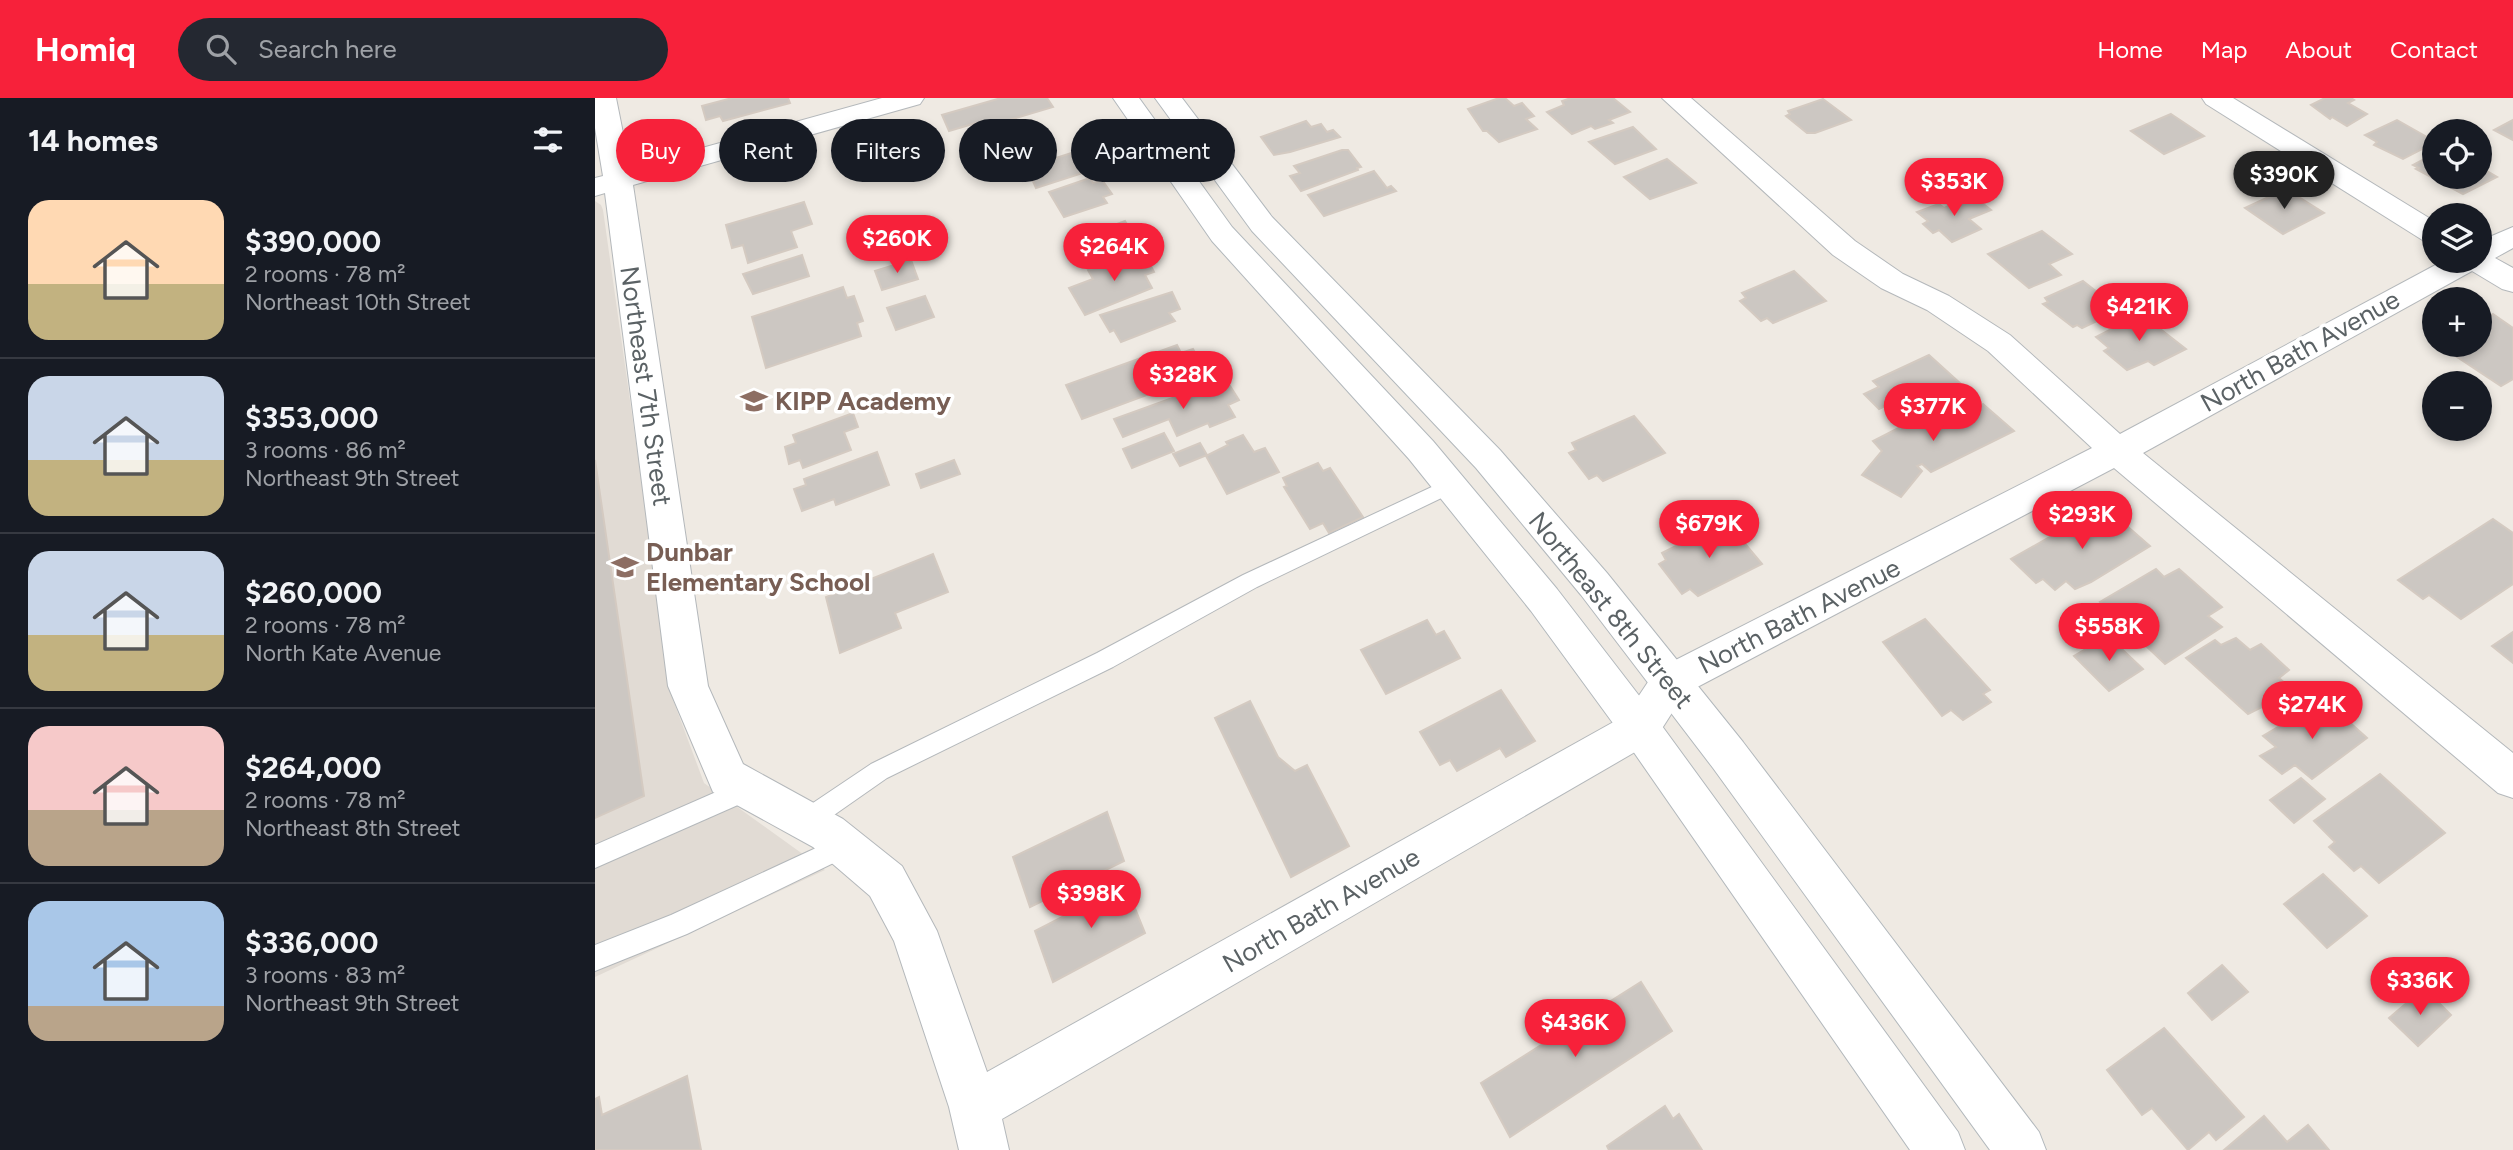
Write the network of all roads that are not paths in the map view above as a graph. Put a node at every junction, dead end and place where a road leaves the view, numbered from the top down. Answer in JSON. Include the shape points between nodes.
{"nodes":[{"id":1,"x":603,"y":98,"type":"edge"},
{"id":2,"x":912,"y":98,"type":"edge"},
{"id":3,"x":1126,"y":98,"type":"edge"},
{"id":4,"x":1168,"y":98,"type":"edge"},
{"id":5,"x":1675,"y":98,"type":"edge"},
{"id":6,"x":2215,"y":98,"type":"edge"},
{"id":7,"x":877,"y":103,"type":"edge"},
{"id":8,"x":606,"y":184,"type":"edge"},
{"id":9,"x":2422,"y":227,"type":"edge"},
{"id":10,"x":2513,"y":236,"type":"edge"},
{"id":11,"x":2492,"y":247,"type":"edge"},
{"id":12,"x":2492,"y":269,"type":"edge"},
{"id":13,"x":2444,"y":273,"type":"edge"},
{"id":14,"x":2513,"y":282,"type":"edge"},
{"id":15,"x":2117,"y":451,"type":"junction"},
{"id":16,"x":1451,"y":485,"type":"junction"},
{"id":17,"x":1670,"y":682,"type":"junction"},
{"id":18,"x":1640,"y":728,"type":"junction"},
{"id":19,"x":2513,"y":779,"type":"edge"},
{"id":20,"x":748,"y":789,"type":"junction"},
{"id":21,"x":806,"y":821,"type":"junction"},
{"id":22,"x":844,"y":846,"type":"junction"},
{"id":23,"x":595,"y":857,"type":"edge"},
{"id":24,"x":595,"y":958,"type":"edge"},
{"id":25,"x":974,"y":1107,"type":"junction"},
{"id":26,"x":984,"y":1150,"type":"edge"},
{"id":27,"x":1940,"y":1150,"type":"edge"},
{"id":28,"x":2021,"y":1150,"type":"edge"}],
"edges":[{"from":1,"to":8,"type":"street","name":"Northeast 7th Street"},
{"from":2,"to":7,"type":"street"},
{"from":3,"to":16,"type":"street","name":"Northeast 8th Street","via":[[1222,234]]},
{"from":4,"to":17,"type":"street","name":"Northeast 8th Street","via":[[1262,224],[1488,459]]},
{"from":5,"to":15,"type":"street","via":[[1844,247],[1892,282],[1938,303],[1999,343]]},
{"from":6,"to":9,"type":"street"},
{"from":7,"to":8,"type":"street"},
{"from":8,"to":20,"type":"street","name":"Northeast 7th Street","via":[[688,686],[728,778]]},
{"from":10,"to":11,"type":"street"},
{"from":12,"to":14,"type":"street"},
{"from":13,"to":15,"type":"street","name":"North Bath Avenue"},
{"from":15,"to":17,"type":"street","name":"North Bath Avenue"},
{"from":15,"to":19,"type":"street"},
{"from":16,"to":18,"type":"street","name":"Northeast 8th Street"},
{"from":16,"to":21,"type":"lane","via":[[879,771]]},
{"from":17,"to":18,"type":"street","name":"North Bath Avenue"},
{"from":17,"to":28,"type":"street","name":"Northeast 8th Street"},
{"from":18,"to":25,"type":"street","name":"North Bath Avenue"},
{"from":18,"to":27,"type":"street","name":"Northeast 8th Street"},
{"from":20,"to":21,"type":"street","name":"Northeast 7th Street"},
{"from":20,"to":23,"type":"lane"},
{"from":21,"to":22,"type":"street","name":"Northeast 7th Street"},
{"from":22,"to":24,"type":"lane","via":[[678,925]]},
{"from":22,"to":25,"type":"street","name":"Northeast 7th Street","via":[[886,881],[913,931]]},
{"from":25,"to":26,"type":"street","name":"Northeast 7th Street"}]}
